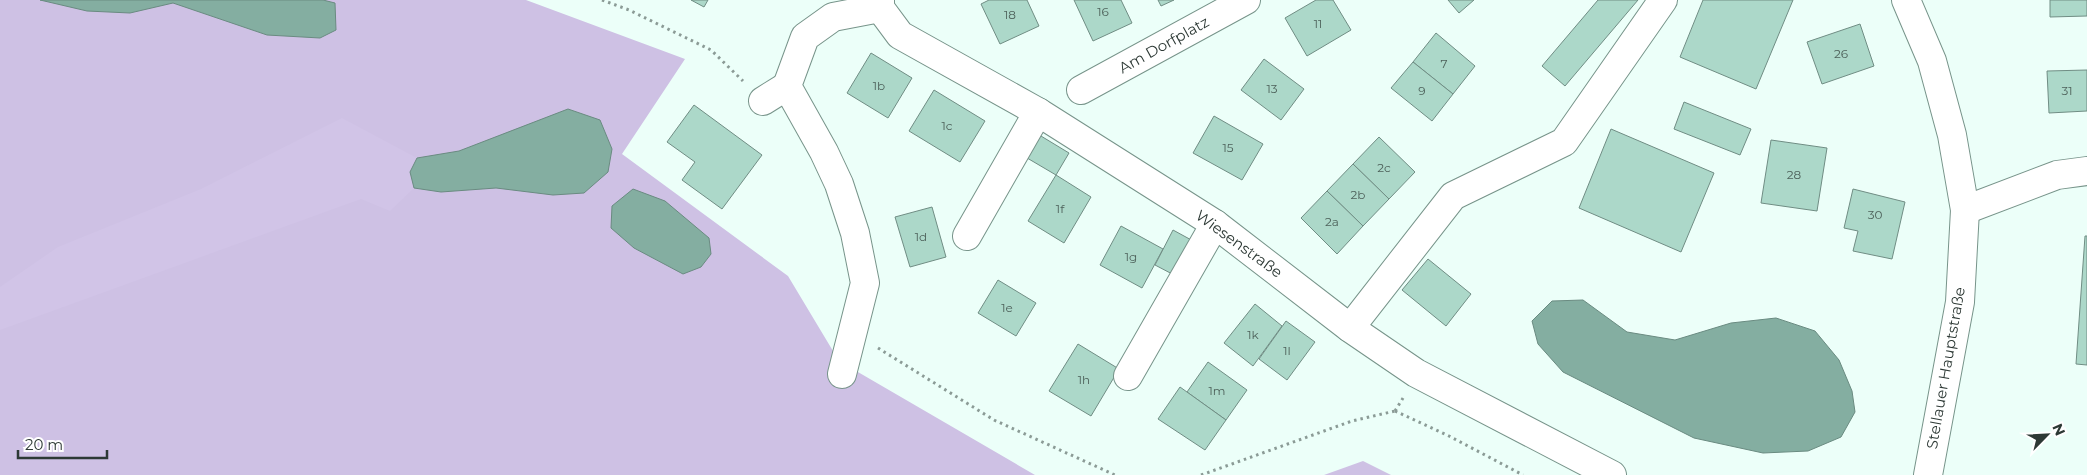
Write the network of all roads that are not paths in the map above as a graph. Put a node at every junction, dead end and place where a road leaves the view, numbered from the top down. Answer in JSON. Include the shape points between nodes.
{"nodes":[{"id":1,"x":1246,"y":0,"type":"edge"},
{"id":2,"x":1663,"y":0,"type":"edge"},
{"id":3,"x":1906,"y":0,"type":"edge"},
{"id":4,"x":880,"y":4,"type":"edge"},
{"id":5,"x":787,"y":86,"type":"junction"},
{"id":6,"x":1081,"y":90,"type":"dead end"},
{"id":7,"x":763,"y":101,"type":"dead end"},
{"id":8,"x":1038,"y":112,"type":"junction"},
{"id":9,"x":2087,"y":171,"type":"edge"},
{"id":10,"x":1965,"y":210,"type":"junction"},
{"id":11,"x":1215,"y":224,"type":"junction"},
{"id":12,"x":967,"y":236,"type":"dead end"},
{"id":13,"x":1350,"y":328,"type":"junction"},
{"id":14,"x":842,"y":374,"type":"dead end"},
{"id":15,"x":1128,"y":376,"type":"dead end"},
{"id":16,"x":1612,"y":475,"type":"edge"},
{"id":17,"x":1928,"y":475,"type":"edge"}],
"edges":[{"from":1,"to":6,"type":"street","name":"Am Dorfplatz"},
{"from":2,"to":13,"type":"street","via":[[1564,142],[1453,196]]},
{"from":3,"to":10,"type":"street","name":"Stellauer Hauptstraße","via":[[1932,61],[1952,135]]},
{"from":4,"to":5,"type":"street","via":[[832,17],[805,37]]},
{"from":4,"to":8,"type":"street","name":"Wiesenstraße","via":[[900,36]]},
{"from":5,"to":7,"type":"street"},
{"from":5,"to":14,"type":"street","via":[[839,184],[855,232],[865,283]]},
{"from":8,"to":11,"type":"street","name":"Wiesenstraße"},
{"from":8,"to":12,"type":"street"},
{"from":9,"to":10,"type":"street","via":[[2057,175]]},
{"from":10,"to":17,"type":"street","name":"Stellauer Hauptstraße","via":[[1960,302]]},
{"from":11,"to":13,"type":"street","name":"Wiesenstraße"},
{"from":11,"to":15,"type":"street"},
{"from":13,"to":16,"type":"street","name":"Wiesenstraße","via":[[1416,373]]}]}
